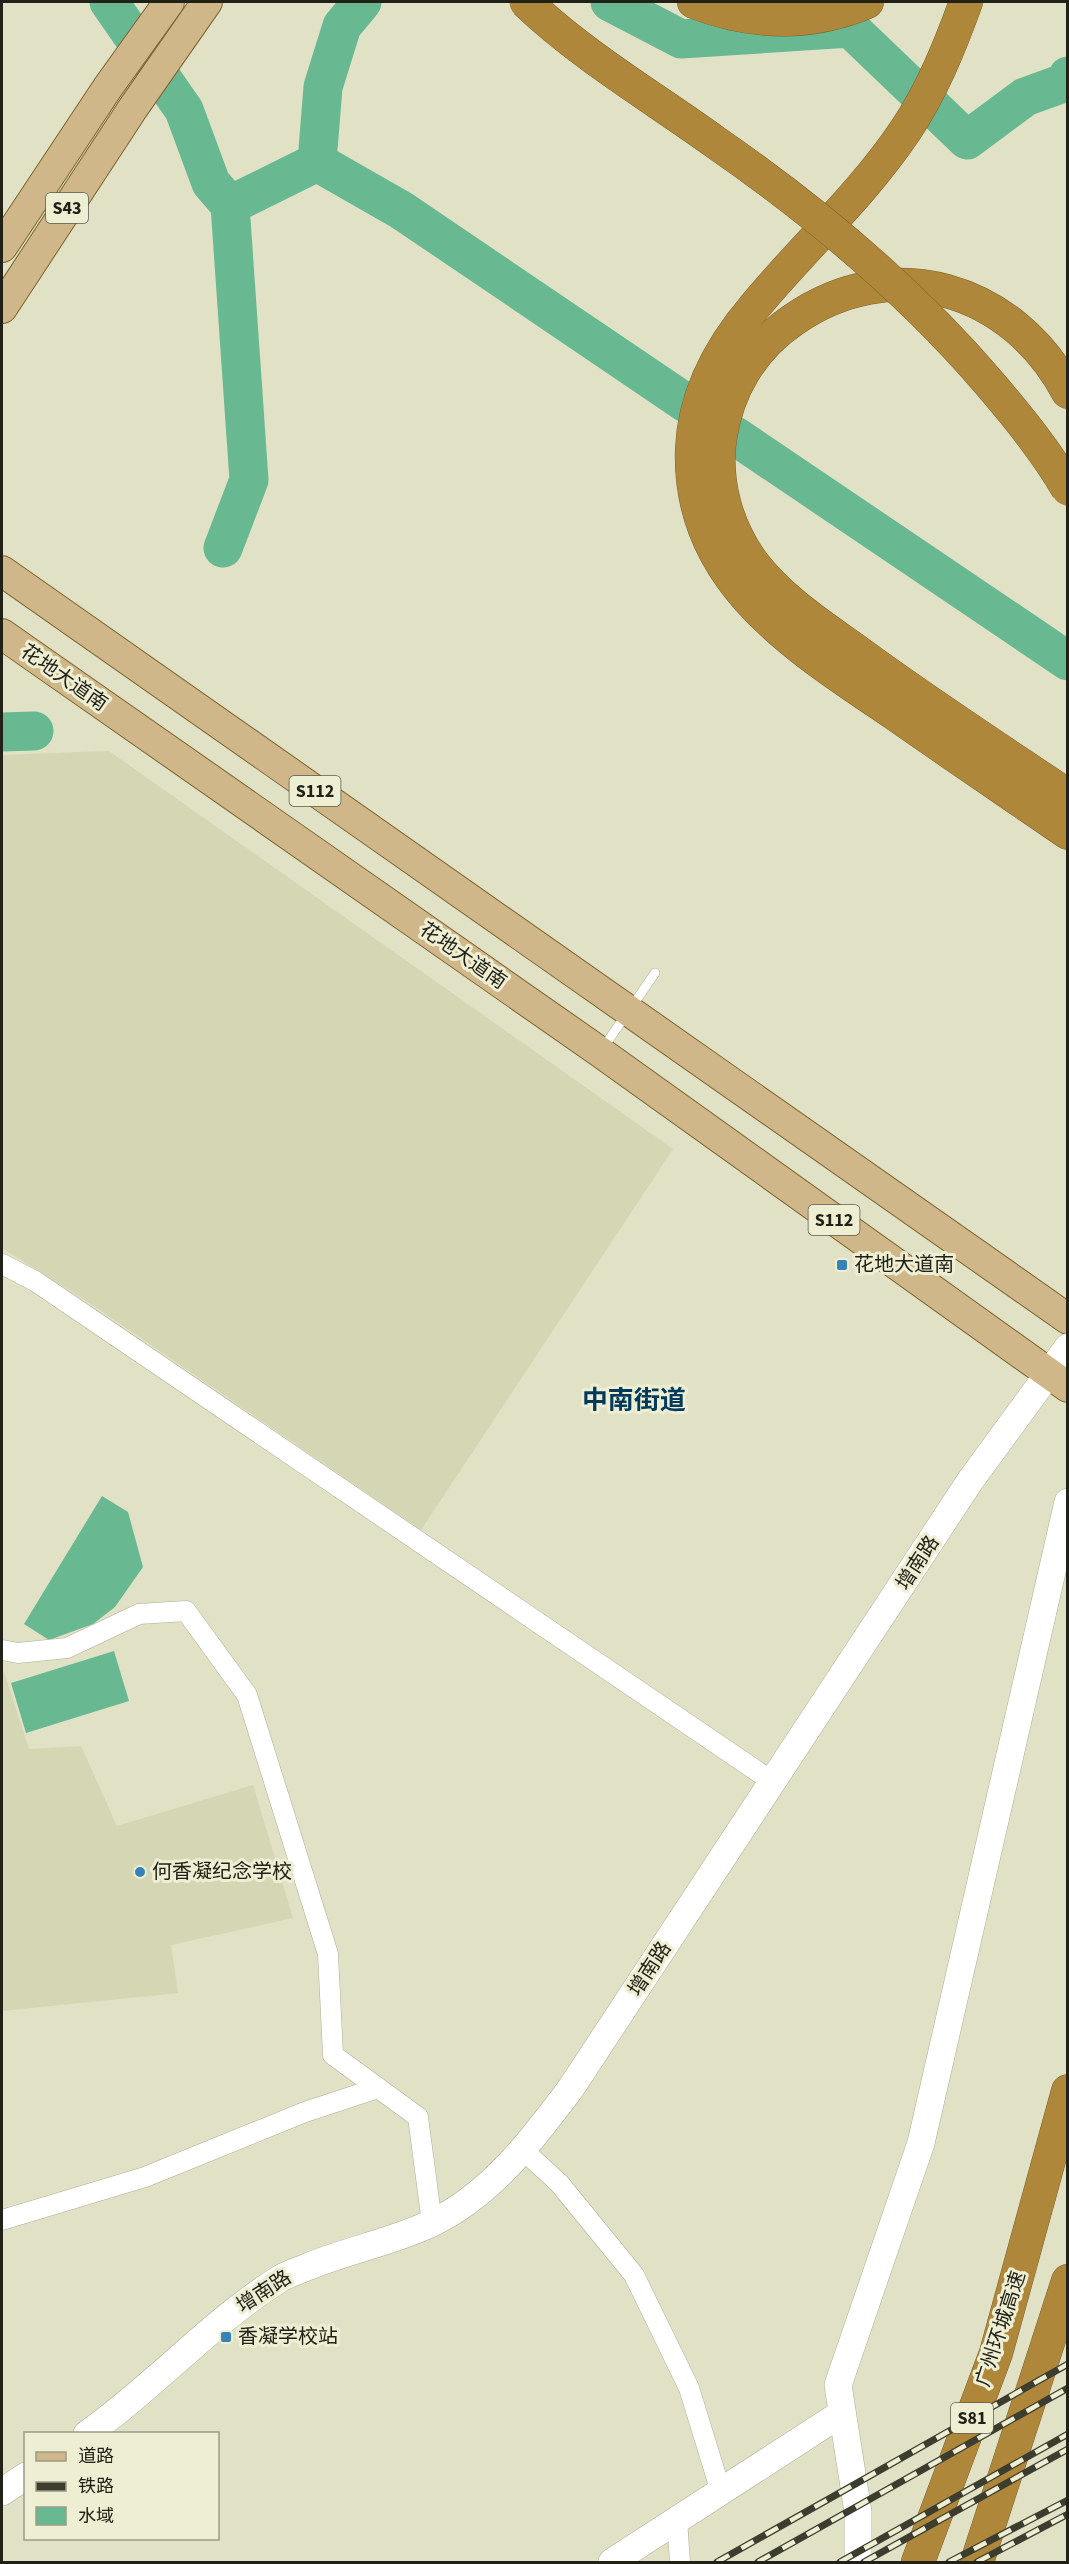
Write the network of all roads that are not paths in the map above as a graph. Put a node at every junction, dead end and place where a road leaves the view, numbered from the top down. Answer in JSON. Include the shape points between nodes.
{"nodes":[{"id":1,"x":526,"y":2,"type":"edge"},
{"id":2,"x":694,"y":2,"type":"edge"},
{"id":3,"x":867,"y":2,"type":"edge"},
{"id":4,"x":966,"y":2,"type":"edge"},
{"id":5,"x":168,"y":3,"type":"edge"},
{"id":6,"x":199,"y":13,"type":"edge"},
{"id":7,"x":2,"y":247,"type":"edge"},
{"id":8,"x":2,"y":308,"type":"edge"},
{"id":9,"x":1068,"y":392,"type":"edge"},
{"id":10,"x":1068,"y":489,"type":"edge"},
{"id":11,"x":2,"y":558,"type":"edge"},
{"id":12,"x":2,"y":571,"type":"edge"},
{"id":13,"x":36,"y":595,"type":"junction"},
{"id":14,"x":2,"y":634,"type":"edge"},
{"id":15,"x":1068,"y":796,"type":"edge"},
{"id":16,"x":1068,"y":833,"type":"edge"},
{"id":17,"x":655,"y":973,"type":"dead end"},
{"id":18,"x":629,"y":1010,"type":"junction"},
{"id":19,"x":600,"y":1052,"type":"junction"},
{"id":20,"x":2,"y":1264,"type":"edge"},
{"id":21,"x":1068,"y":1319,"type":"edge"},
{"id":22,"x":1068,"y":1347,"type":"edge"},
{"id":23,"x":1058,"y":1380,"type":"edge"},
{"id":24,"x":1068,"y":1502,"type":"edge"},
{"id":25,"x":2,"y":1650,"type":"edge"},
{"id":26,"x":773,"y":1782,"type":"junction"},
{"id":27,"x":378,"y":2088,"type":"junction"},
{"id":28,"x":1068,"y":2091,"type":"edge"},
{"id":29,"x":522,"y":2150,"type":"junction"},
{"id":30,"x":2,"y":2220,"type":"edge"},
{"id":31,"x":432,"y":2223,"type":"junction"},
{"id":32,"x":1067,"y":2284,"type":"edge"},
{"id":33,"x":843,"y":2412,"type":"junction"},
{"id":34,"x":88,"y":2432,"type":"edge"},
{"id":35,"x":24,"y":2477,"type":"edge"},
{"id":36,"x":2,"y":2492,"type":"edge"},
{"id":37,"x":721,"y":2492,"type":"junction"},
{"id":38,"x":677,"y":2520,"type":"junction"},
{"id":39,"x":612,"y":2562,"type":"edge"},
{"id":40,"x":680,"y":2562,"type":"edge"},
{"id":41,"x":858,"y":2562,"type":"edge"},
{"id":42,"x":918,"y":2562,"type":"edge"},
{"id":43,"x":977,"y":2562,"type":"edge"}],
"edges":[{"from":1,"to":10,"type":"highway","bridge":true,"via":[[597,60],[777,186],[892,281],[998,392]]},
{"from":2,"to":3,"type":"highway","via":[[737,16],[783,20],[824,15]]},
{"from":4,"to":16,"type":"highway","via":[[930,89],[907,128],[886,158],[743,320],[716,361],[693,433],[693,487],[710,545],[753,605],[788,637],[868,696]]},
{"from":5,"to":7,"type":"main road","number":"S43"},
{"from":6,"to":8,"type":"main road","number":"S43"},
{"from":9,"to":15,"type":"highway","via":[[1025,334],[974,300],[929,287],[875,286],[830,299],[781,329],[758,352],[744,370],[727,410],[719,453],[723,497],[734,531],[763,575],[791,603]]},
{"from":11,"to":13,"type":"main road"},
{"from":12,"to":13,"type":"main road","number":"S112"},
{"from":13,"to":18,"type":"main road","number":"S112"},
{"from":14,"to":19,"type":"main road","name":"花地大道南","number":"S112"},
{"from":17,"to":18,"type":"lane"},
{"from":18,"to":19,"type":"lane"},
{"from":18,"to":21,"type":"main road","number":"S112"},
{"from":19,"to":23,"type":"main road","name":"花地大道南","number":"S112"},
{"from":20,"to":26,"type":"street","via":[[44,1287]]},
{"from":22,"to":23,"type":"street","name":"增南路"},
{"from":23,"to":26,"type":"street","name":"增南路","via":[[970,1481]]},
{"from":24,"to":33,"type":"street","via":[[921,2142],[838,2385]]},
{"from":25,"to":27,"type":"street","via":[[18,1653],[68,1648],[139,1614],[186,1611],[247,1695],[328,1954],[333,2055]]},
{"from":26,"to":29,"type":"street","name":"增南路","via":[[571,2088]]},
{"from":27,"to":30,"type":"street","via":[[305,2112],[145,2176]]},
{"from":27,"to":31,"type":"street","via":[[418,2117]]},
{"from":28,"to":42,"type":"highway","name":"广州环城高速","number":"S81","via":[[996,2353]]},
{"from":29,"to":31,"type":"street","name":"增南路","via":[[474,2198]]},
{"from":29,"to":37,"type":"street","via":[[559,2183],[634,2276],[689,2388]]},
{"from":31,"to":34,"type":"street","name":"增南路","via":[[280,2278],[223,2319]]},
{"from":32,"to":43,"type":"highway","number":"S81"},
{"from":33,"to":37,"type":"street"},
{"from":33,"to":41,"type":"street","via":[[858,2512]]},
{"from":35,"to":36,"type":"street"},
{"from":37,"to":38,"type":"street"},
{"from":38,"to":39,"type":"street"},
{"from":38,"to":40,"type":"street"}]}
